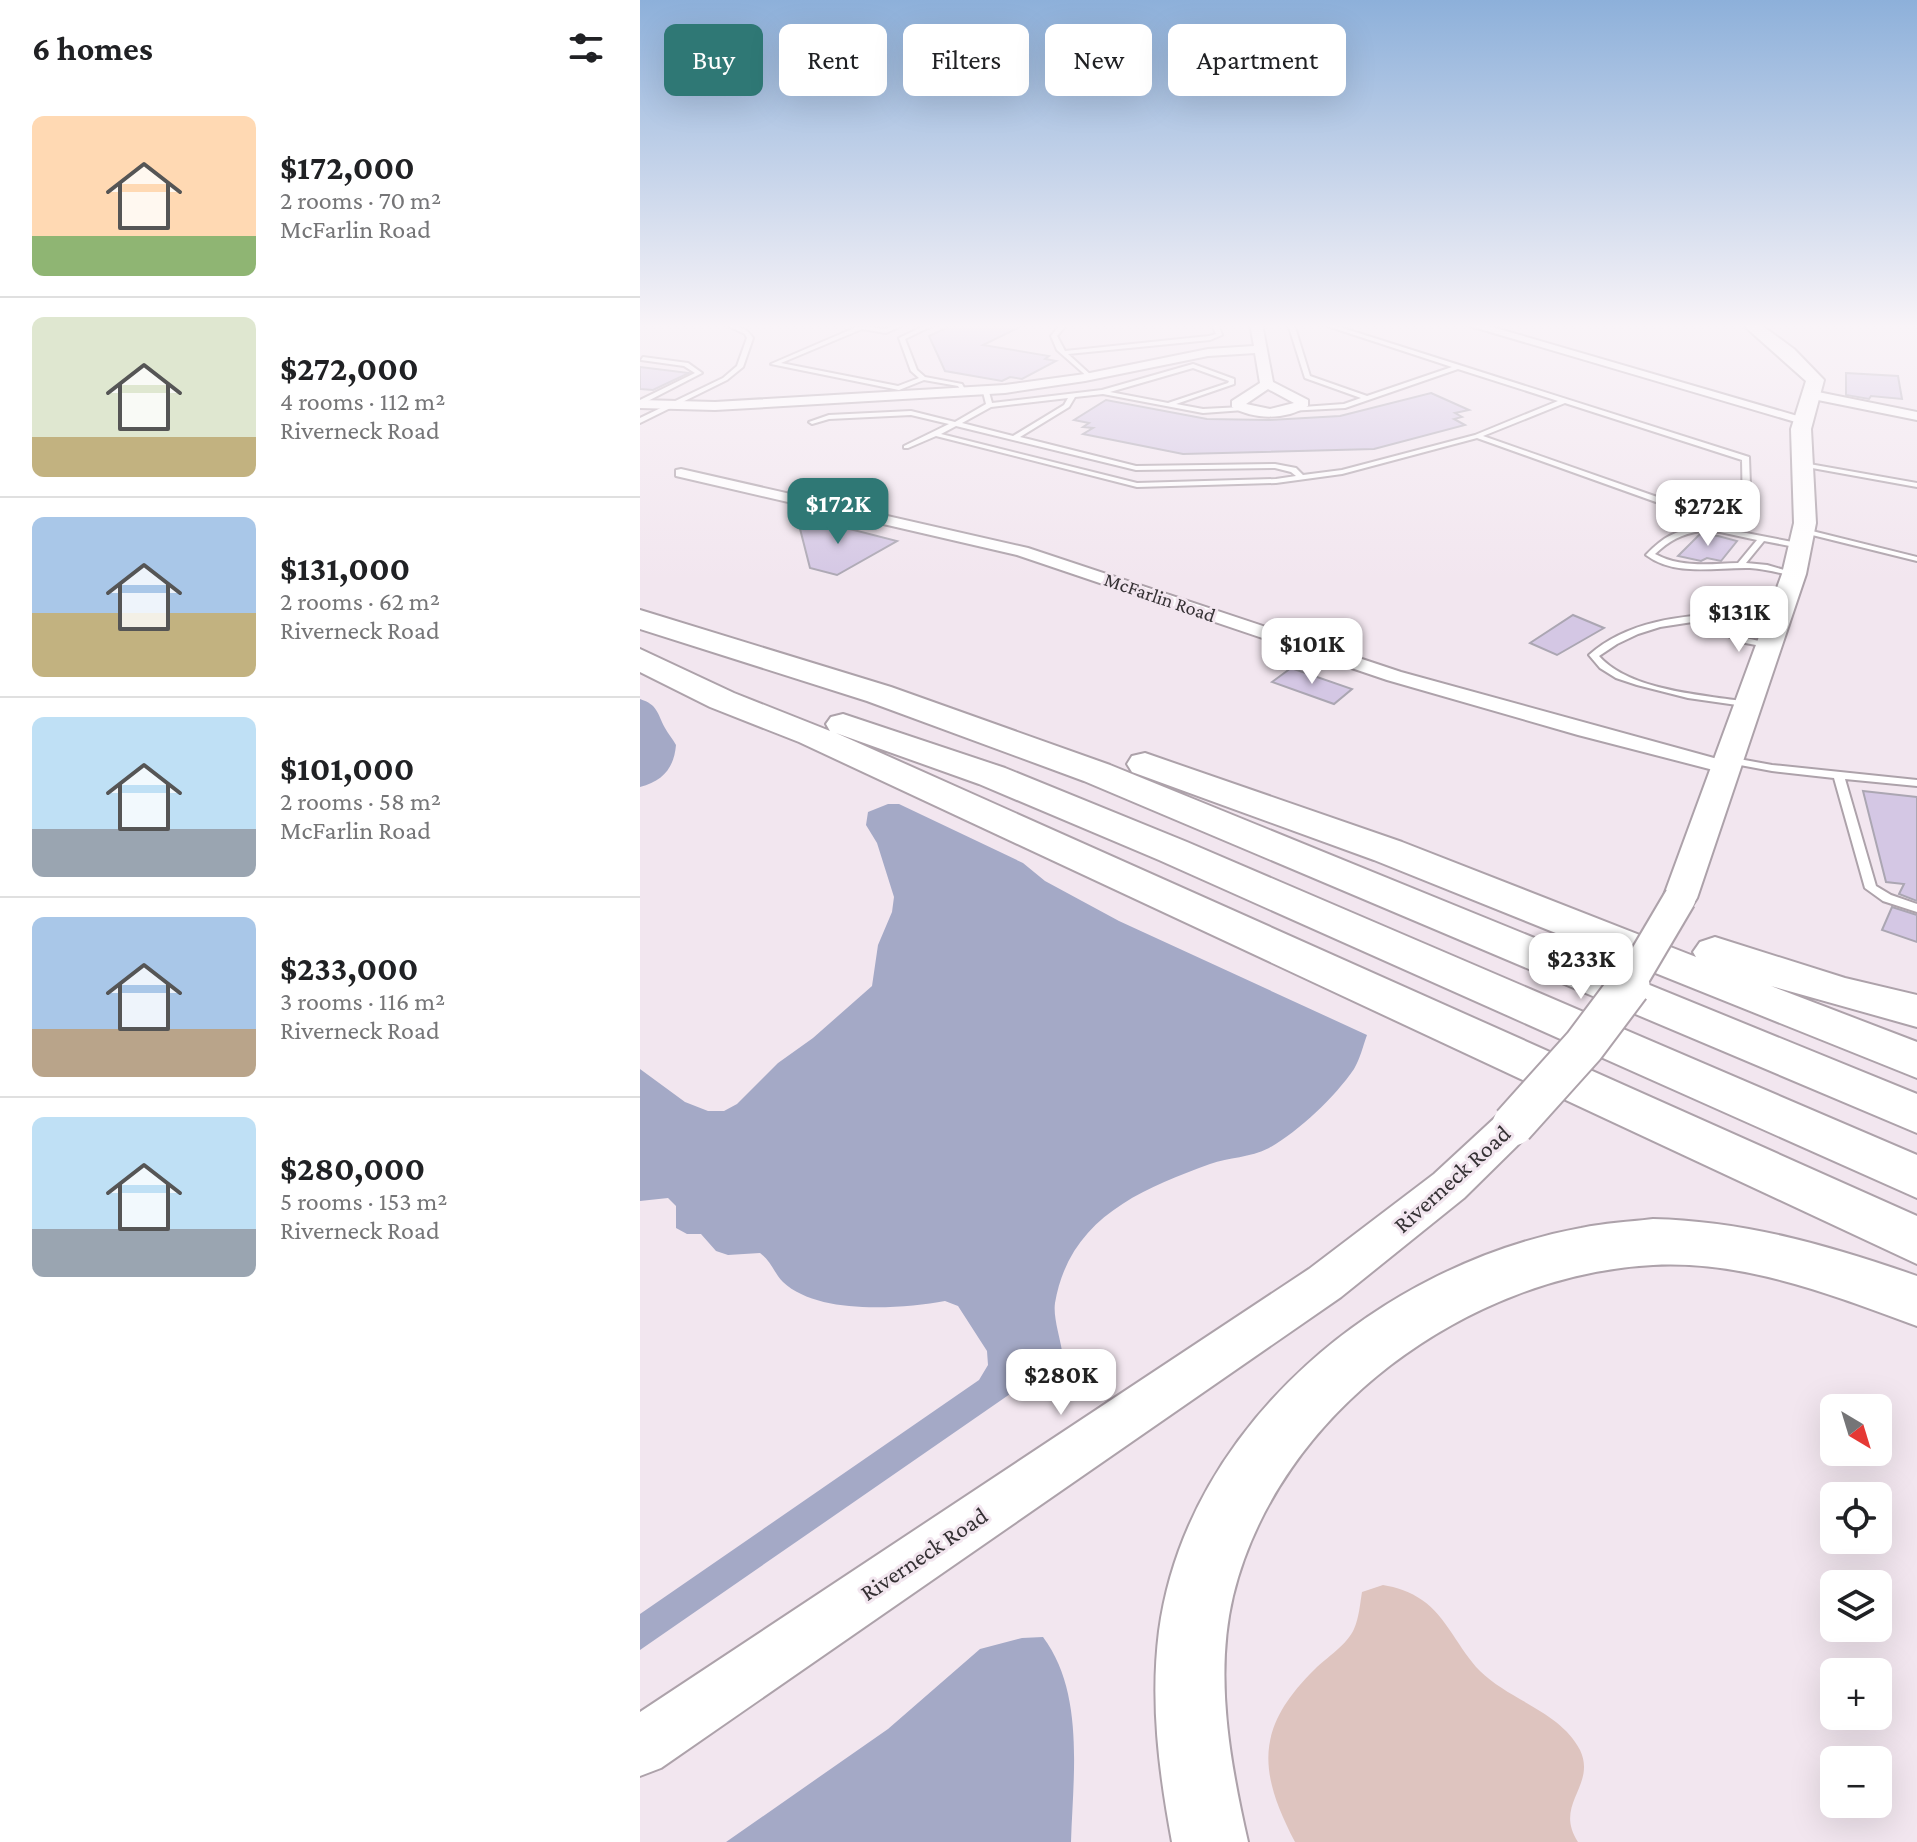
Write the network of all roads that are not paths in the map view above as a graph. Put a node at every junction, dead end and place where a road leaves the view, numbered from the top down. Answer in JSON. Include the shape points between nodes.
{"nodes":[{"id":1,"x":662,"y":410,"type":"edge"},
{"id":2,"x":973,"y":410,"type":"edge"},
{"id":3,"x":1060,"y":410,"type":"edge"},
{"id":4,"x":1197,"y":410,"type":"edge"},
{"id":5,"x":1223,"y":410,"type":"edge"},
{"id":6,"x":1246,"y":410,"type":"edge"},
{"id":7,"x":1289,"y":410,"type":"edge"},
{"id":8,"x":1542,"y":410,"type":"edge"},
{"id":9,"x":1592,"y":410,"type":"edge"},
{"id":10,"x":1808,"y":410,"type":"edge"},
{"id":11,"x":1835,"y":410,"type":"edge"},
{"id":12,"x":1917,"y":416,"type":"edge"},
{"id":13,"x":640,"y":421,"type":"edge"},
{"id":14,"x":812,"y":422,"type":"dead end"},
{"id":15,"x":957,"y":423,"type":"junction"},
{"id":16,"x":935,"y":434,"type":"junction"},
{"id":17,"x":1477,"y":436,"type":"junction"},
{"id":18,"x":1014,"y":438,"type":"junction"},
{"id":19,"x":906,"y":447,"type":"dead end"},
{"id":20,"x":1801,"y":464,"type":"junction"},
{"id":21,"x":681,"y":473,"type":"dead end"},
{"id":22,"x":1301,"y":477,"type":"junction"},
{"id":23,"x":1917,"y":485,"type":"edge"},
{"id":24,"x":1802,"y":538,"type":"junction"},
{"id":25,"x":1761,"y":540,"type":"junction"},
{"id":26,"x":1917,"y":559,"type":"edge"},
{"id":27,"x":1740,"y":566,"type":"junction"},
{"id":28,"x":1794,"y":574,"type":"junction"},
{"id":29,"x":640,"y":616,"type":"edge"},
{"id":30,"x":1703,"y":620,"type":"junction"},
{"id":31,"x":1773,"y":634,"type":"junction"},
{"id":32,"x":640,"y":658,"type":"edge"},
{"id":33,"x":1748,"y":705,"type":"junction"},
{"id":34,"x":1726,"y":764,"type":"junction"},
{"id":35,"x":1838,"y":774,"type":"junction"},
{"id":36,"x":1917,"y":783,"type":"edge"},
{"id":37,"x":1256,"y":802,"type":"junction"},
{"id":38,"x":1917,"y":908,"type":"edge"},
{"id":39,"x":1917,"y":1011,"type":"edge"},
{"id":40,"x":1917,"y":1061,"type":"edge"},
{"id":41,"x":1917,"y":1114,"type":"edge"},
{"id":42,"x":1917,"y":1177,"type":"edge"},
{"id":43,"x":1917,"y":1241,"type":"edge"},
{"id":44,"x":1917,"y":1301,"type":"edge"},
{"id":45,"x":640,"y":1747,"type":"edge"},
{"id":46,"x":1210,"y":1842,"type":"edge"}],
"edges":[{"from":1,"to":13,"type":"lane"},
{"from":2,"to":15,"type":"lane"},
{"from":3,"to":18,"type":"lane"},
{"from":4,"to":5,"type":"lane"},
{"from":6,"to":7,"type":"street"},
{"from":8,"to":17,"type":"lane"},
{"from":9,"to":17,"type":"lane","via":[[1746,459],[1747,514],[1659,500]]},
{"from":10,"to":20,"type":"main road","name":"Riverneck Road"},
{"from":11,"to":12,"type":"street"},
{"from":14,"to":15,"type":"lane","via":[[911,413]]},
{"from":15,"to":16,"type":"lane"},
{"from":15,"to":18,"type":"lane"},
{"from":16,"to":19,"type":"lane"},
{"from":16,"to":22,"type":"lane","via":[[1137,485]]},
{"from":17,"to":22,"type":"lane","via":[[1412,456]]},
{"from":18,"to":22,"type":"lane","via":[[1136,468],[1275,466]]},
{"from":20,"to":23,"type":"lane"},
{"from":20,"to":24,"type":"main road","name":"Riverneck Road"},
{"from":21,"to":34,"type":"street","name":"McFarlin Road","via":[[1022,551],[1394,676],[1585,731]]},
{"from":24,"to":25,"type":"lane"},
{"from":24,"to":26,"type":"lane"},
{"from":24,"to":28,"type":"main road","name":"Riverneck Road"},
{"from":25,"to":27,"type":"lane"},
{"from":25,"to":27,"type":"lane","via":[[1691,529],[1661,541],[1650,555],[1681,564]]},
{"from":27,"to":28,"type":"lane"},
{"from":28,"to":31,"type":"main road","name":"Riverneck Road"},
{"from":29,"to":37,"type":"highway","via":[[846,666]]},
{"from":29,"to":41,"type":"highway","via":[[892,698],[1097,773]]},
{"from":30,"to":31,"type":"lane","via":[[1726,616]]},
{"from":30,"to":31,"type":"lane","via":[[1743,640]]},
{"from":30,"to":33,"type":"lane","via":[[1635,629],[1594,655],[1608,671],[1644,685]]},
{"from":31,"to":33,"type":"main road","name":"Riverneck Road"},
{"from":32,"to":42,"type":"highway","via":[[1007,782]]},
{"from":32,"to":43,"type":"highway","via":[[722,700],[811,735]]},
{"from":33,"to":34,"type":"main road","name":"Riverneck Road"},
{"from":34,"to":35,"type":"lane"},
{"from":34,"to":45,"type":"main road","name":"Riverneck Road","bridge":true,"via":[[1680,898],[1646,963],[1557,1079],[1449,1186],[1325,1283]]},
{"from":35,"to":36,"type":"lane"},
{"from":35,"to":38,"type":"lane","via":[[1865,881],[1888,898]]},
{"from":37,"to":39,"type":"highway","via":[[1753,965]]},
{"from":37,"to":40,"type":"highway"},
{"from":44,"to":46,"type":"highway","via":[[1822,1269],[1735,1249],[1622,1244],[1558,1254],[1497,1275],[1431,1309],[1355,1360],[1273,1439],[1229,1510],[1204,1579],[1191,1642],[1189,1686],[1191,1736]]}]}
